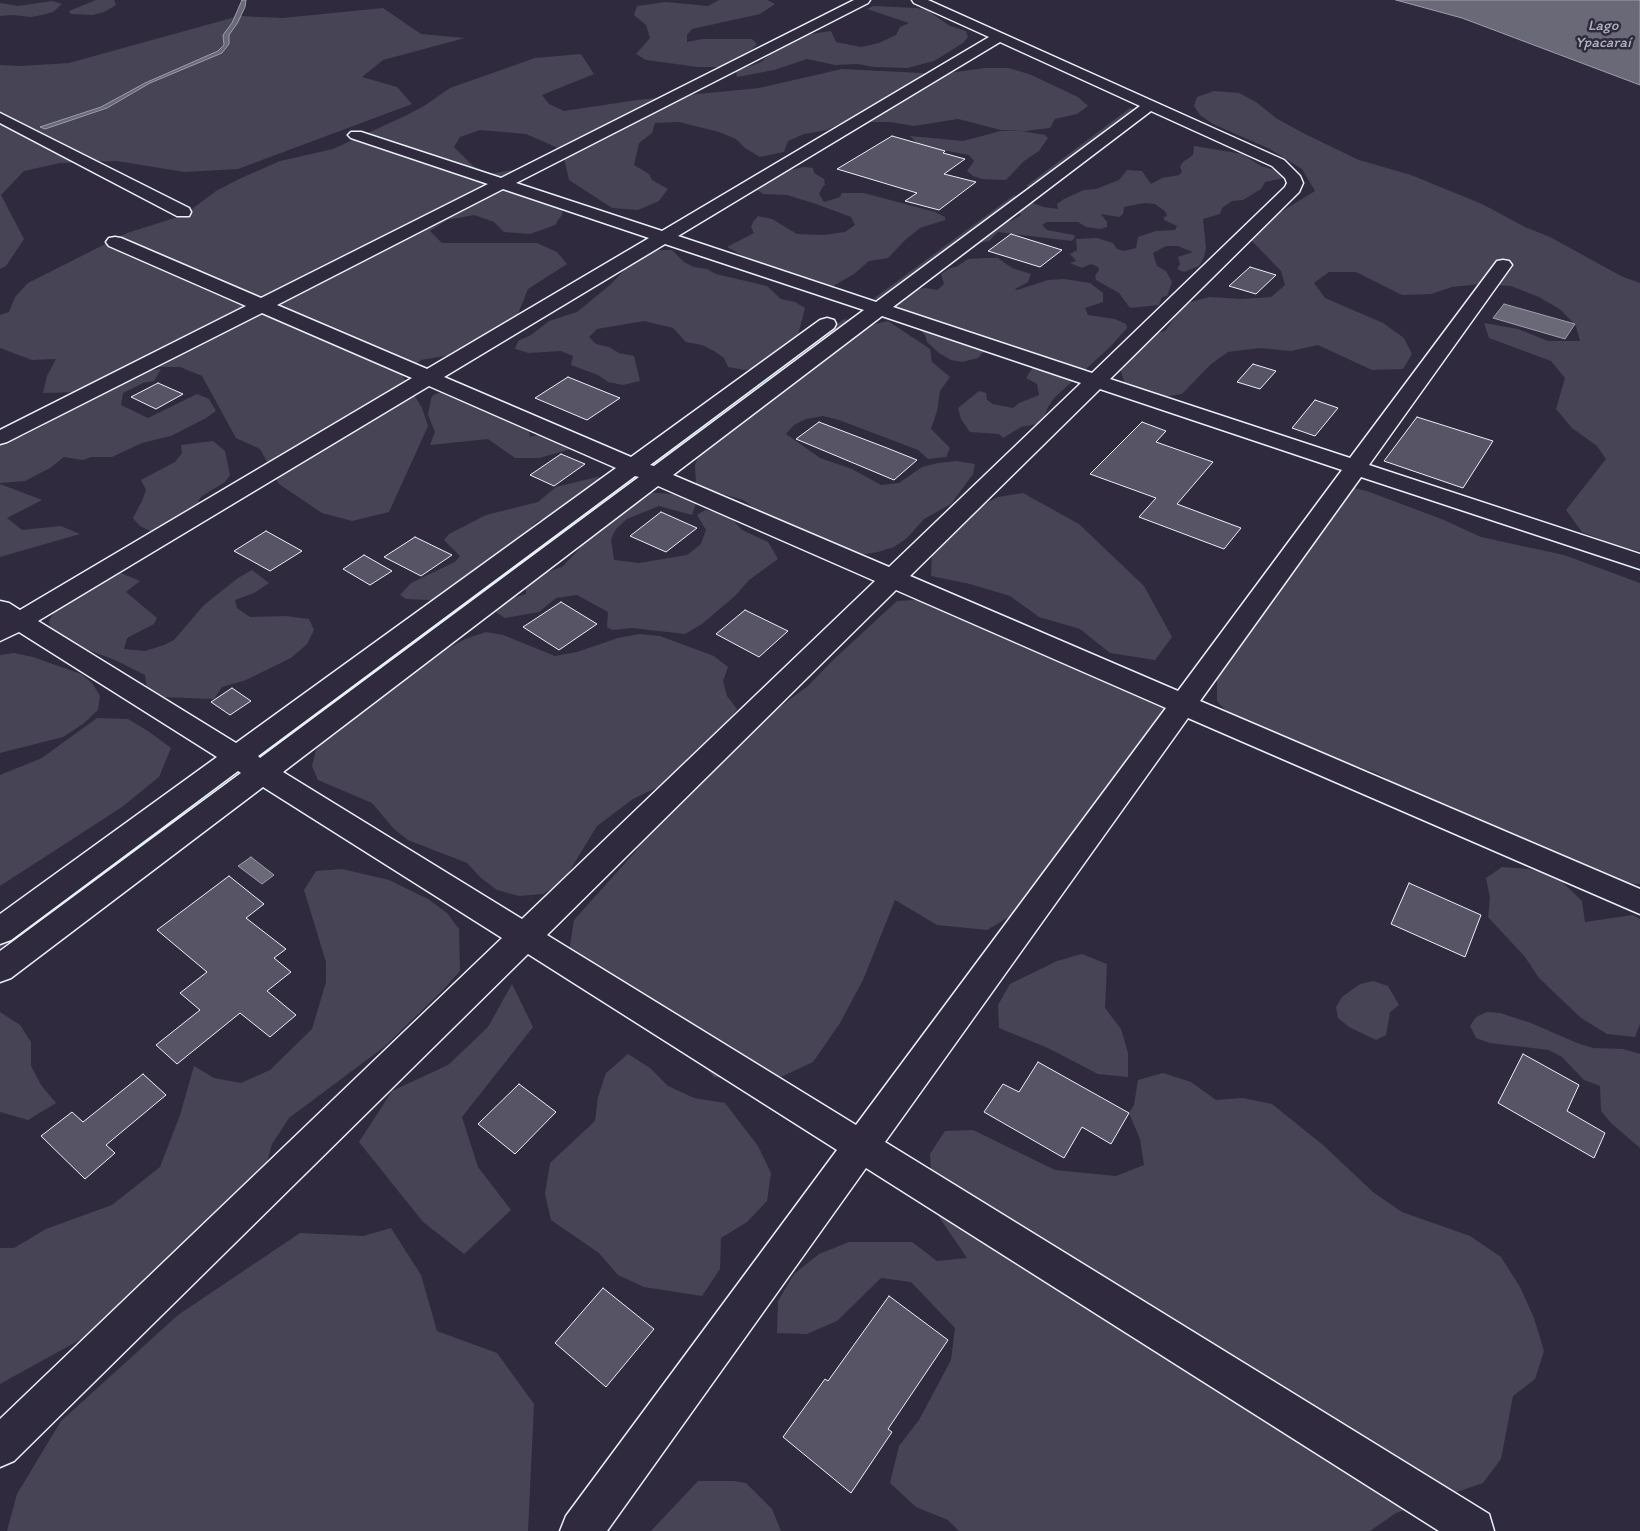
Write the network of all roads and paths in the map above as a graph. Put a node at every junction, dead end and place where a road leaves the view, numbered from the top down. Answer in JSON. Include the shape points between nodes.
{"nodes":[{"id":1,"x":864,"y":0,"type":"edge"},
{"id":2,"x":918,"y":0,"type":"edge"},
{"id":3,"x":998,"y":37,"type":"junction"},
{"id":4,"x":1142,"y":102,"type":"junction"},
{"id":5,"x":0,"y":117,"type":"edge"},
{"id":6,"x":356,"y":135,"type":"dead end"},
{"id":7,"x":502,"y":184,"type":"junction"},
{"id":8,"x":182,"y":212,"type":"dead end"},
{"id":9,"x":662,"y":237,"type":"junction"},
{"id":10,"x":115,"y":242,"type":"dead end"},
{"id":11,"x":1503,"y":265,"type":"dead end"},
{"id":12,"x":868,"y":305,"type":"junction"},
{"id":13,"x":261,"y":306,"type":"junction"},
{"id":14,"x":427,"y":378,"type":"junction"},
{"id":15,"x":1095,"y":381,"type":"junction"},
{"id":16,"x":0,"y":438,"type":"edge"},
{"id":17,"x":633,"y":466,"type":"junction"},
{"id":18,"x":1356,"y":467,"type":"junction"},
{"id":19,"x":656,"y":476,"type":"junction"},
{"id":20,"x":1640,"y":562,"type":"edge"},
{"id":21,"x":893,"y":579,"type":"junction"},
{"id":22,"x":6,"y":621,"type":"edge"},
{"id":23,"x":1183,"y":704,"type":"junction"},
{"id":24,"x":250,"y":765,"type":"junction"},
{"id":25,"x":1640,"y":902,"type":"edge"},
{"id":26,"x":0,"y":931,"type":"edge"},
{"id":27,"x":525,"y":936,"type":"junction"},
{"id":28,"x":0,"y":970,"type":"edge"},
{"id":29,"x":861,"y":1146,"type":"junction"},
{"id":30,"x":0,"y":1447,"type":"edge"},
{"id":31,"x":1474,"y":1529,"type":"dead end"},
{"id":32,"x":581,"y":1531,"type":"edge"}],
"edges":[{"from":1,"to":7,"type":"street"},
{"from":2,"to":3,"type":"street"},
{"from":3,"to":4,"type":"street"},
{"from":3,"to":9,"type":"street"},
{"from":4,"to":12,"type":"street"},
{"from":4,"to":15,"type":"street","via":[[1278,163],[1295,183],[1293,189]]},
{"from":5,"to":8,"type":"street"},
{"from":6,"to":7,"type":"street"},
{"from":7,"to":9,"type":"street"},
{"from":7,"to":13,"type":"street"},
{"from":9,"to":12,"type":"street"},
{"from":9,"to":14,"type":"street"},
{"from":10,"to":13,"type":"street"},
{"from":11,"to":18,"type":"street"},
{"from":12,"to":15,"type":"street"},
{"from":12,"to":17,"type":"street"},
{"from":12,"to":19,"type":"street"},
{"from":13,"to":14,"type":"street"},
{"from":13,"to":16,"type":"street"},
{"from":14,"to":17,"type":"street"},
{"from":14,"to":22,"type":"street"},
{"from":15,"to":18,"type":"street"},
{"from":15,"to":21,"type":"street"},
{"from":17,"to":19,"type":"street"},
{"from":17,"to":24,"type":"street"},
{"from":18,"to":20,"type":"street"},
{"from":18,"to":23,"type":"street"},
{"from":19,"to":21,"type":"street"},
{"from":19,"to":24,"type":"street"},
{"from":21,"to":23,"type":"street"},
{"from":21,"to":27,"type":"street"},
{"from":22,"to":24,"type":"street"},
{"from":23,"to":25,"type":"street"},
{"from":23,"to":29,"type":"street"},
{"from":24,"to":26,"type":"street"},
{"from":24,"to":27,"type":"street"},
{"from":24,"to":28,"type":"street"},
{"from":27,"to":29,"type":"street"},
{"from":27,"to":30,"type":"street"},
{"from":29,"to":31,"type":"street"},
{"from":29,"to":32,"type":"street"}]}
